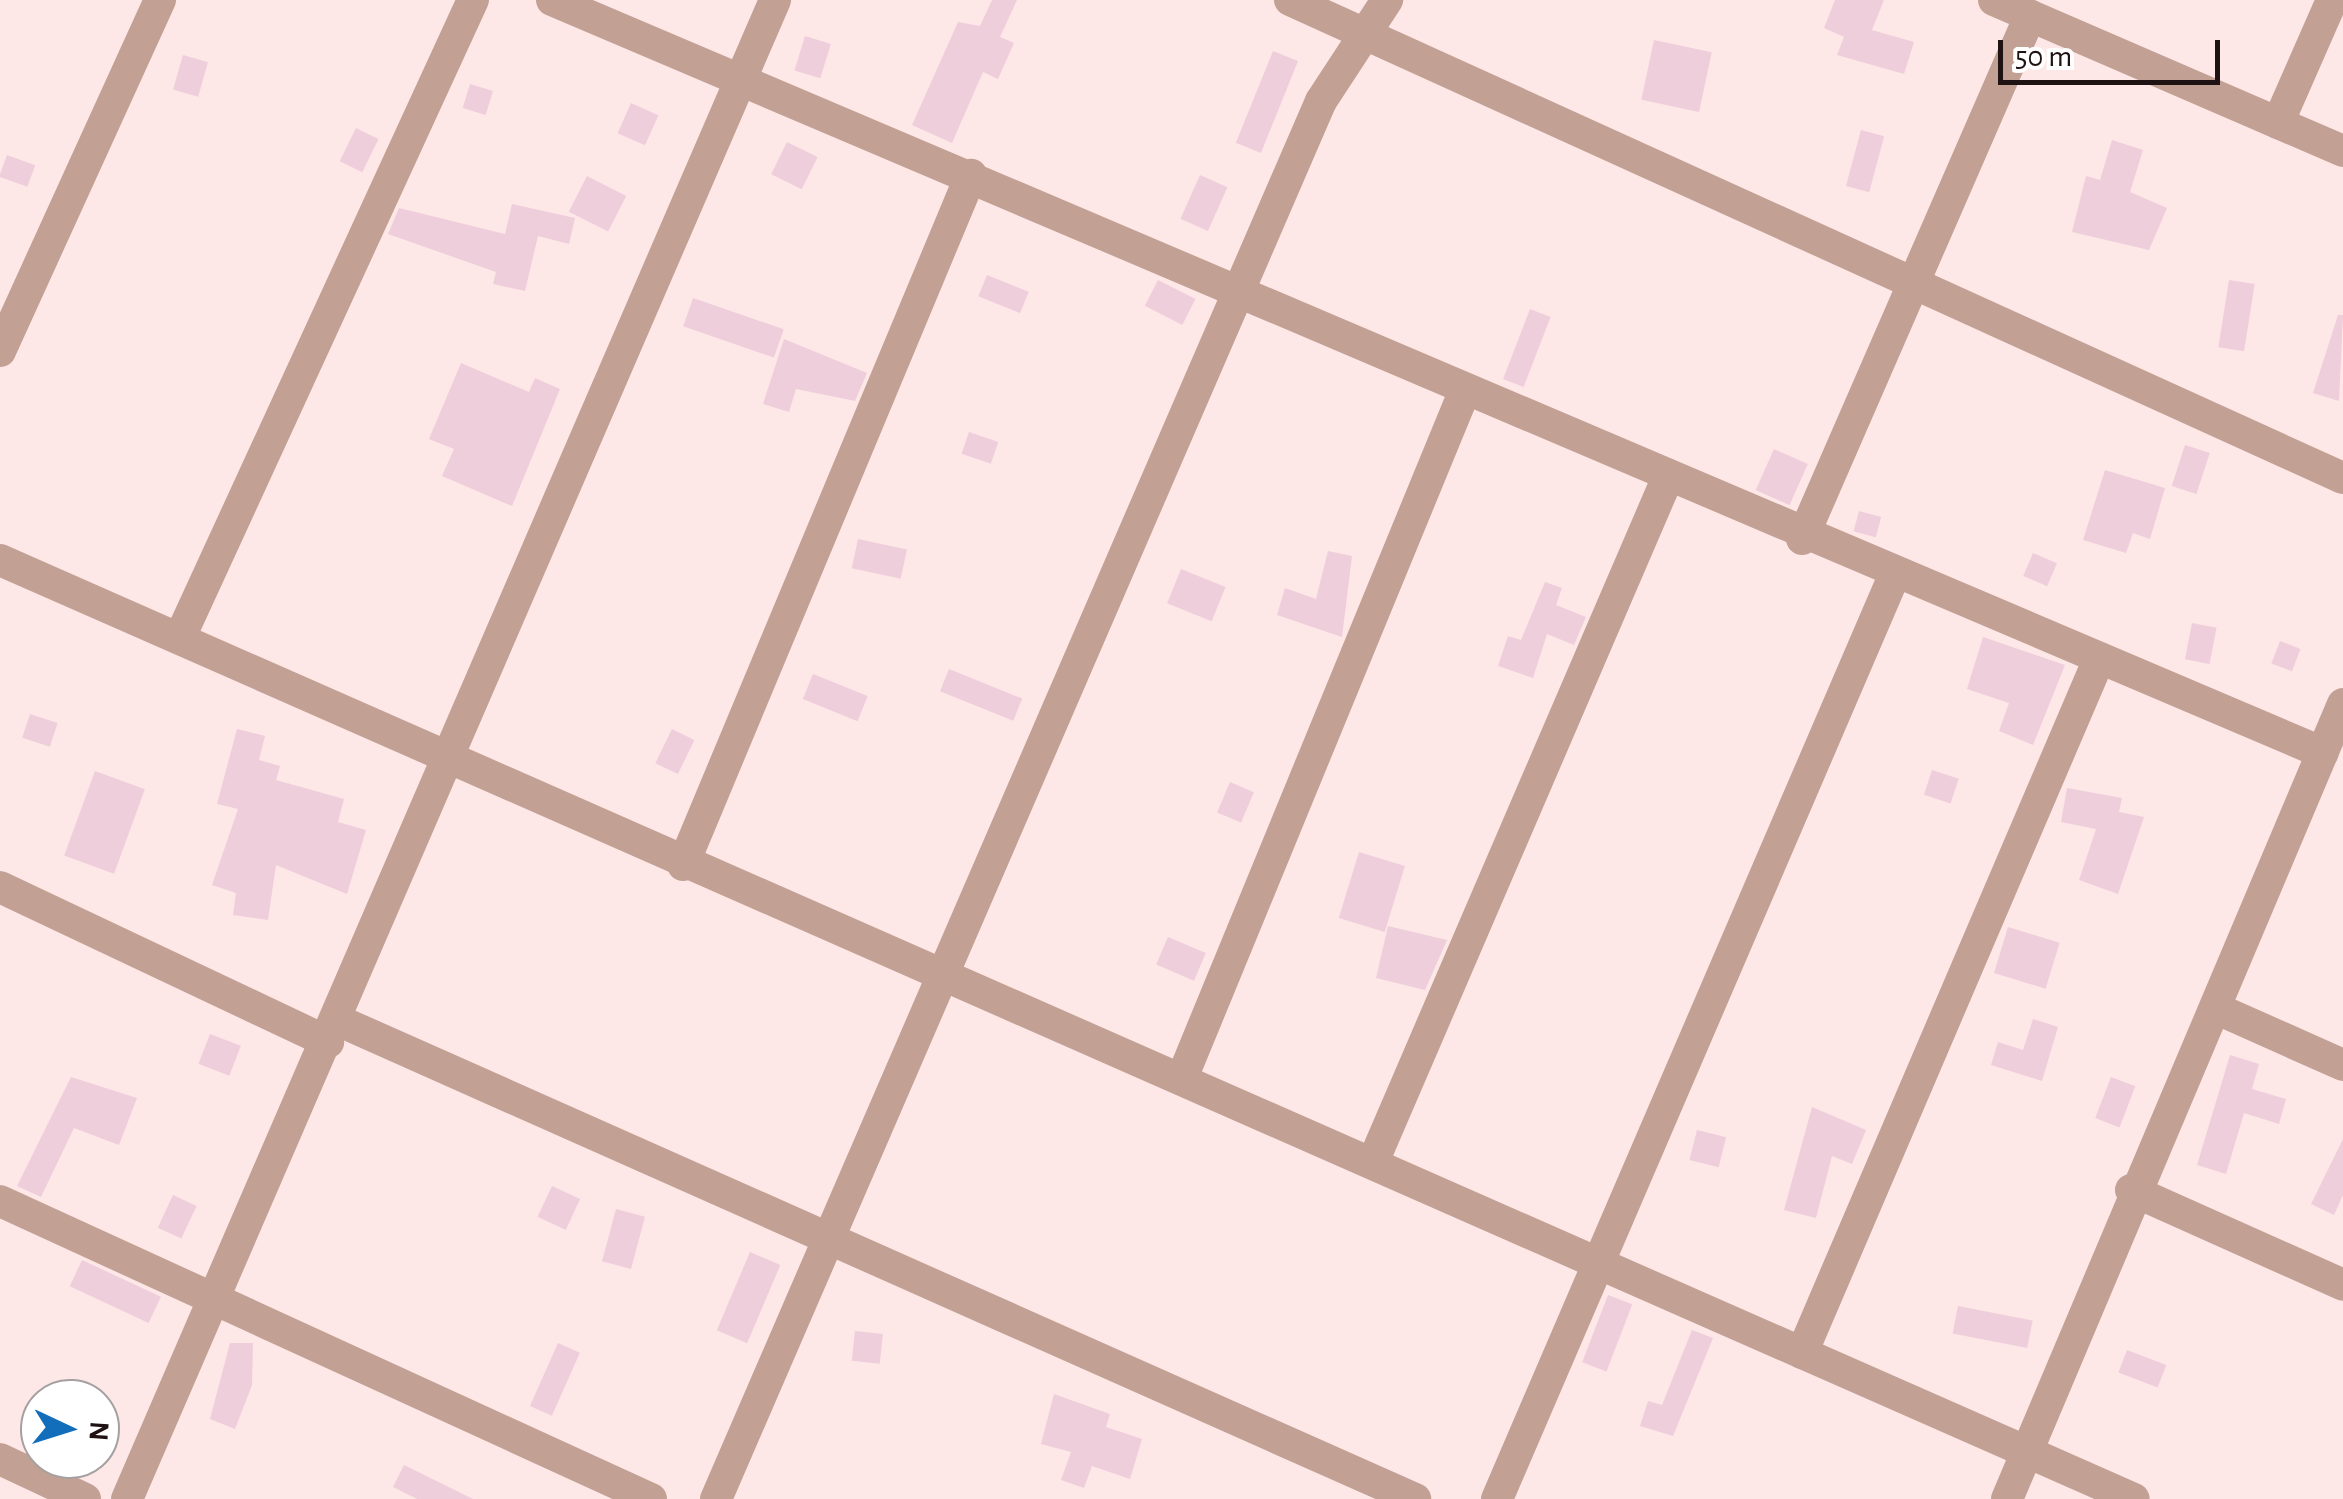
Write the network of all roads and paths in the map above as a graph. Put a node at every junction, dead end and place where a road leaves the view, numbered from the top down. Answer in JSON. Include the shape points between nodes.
{"nodes":[{"id":1,"x":160,"y":0,"type":"edge"},
{"id":2,"x":473,"y":0,"type":"edge"},
{"id":3,"x":552,"y":0,"type":"edge"},
{"id":4,"x":776,"y":0,"type":"edge"},
{"id":5,"x":1290,"y":0,"type":"edge"},
{"id":6,"x":1388,"y":0,"type":"edge"},
{"id":7,"x":1994,"y":0,"type":"edge"},
{"id":8,"x":2332,"y":0,"type":"edge"},
{"id":9,"x":2030,"y":16,"type":"junction"},
{"id":10,"x":1372,"y":37,"type":"junction"},
{"id":11,"x":744,"y":74,"type":"junction"},
{"id":12,"x":2278,"y":123,"type":"junction"},
{"id":13,"x":2343,"y":151,"type":"edge"},
{"id":14,"x":971,"y":175,"type":"junction"},
{"id":15,"x":1922,"y":281,"type":"junction"},
{"id":16,"x":1236,"y":296,"type":"junction"},
{"id":17,"x":0,"y":351,"type":"edge"},
{"id":18,"x":1466,"y":390,"type":"junction"},
{"id":19,"x":2343,"y":478,"type":"edge"},
{"id":20,"x":1667,"y":479,"type":"junction"},
{"id":21,"x":1802,"y":539,"type":"junction"},
{"id":22,"x":0,"y":560,"type":"edge"},
{"id":23,"x":1894,"y":576,"type":"junction"},
{"id":24,"x":181,"y":635,"type":"junction"},
{"id":25,"x":2100,"y":659,"type":"junction"},
{"id":26,"x":2343,"y":704,"type":"edge"},
{"id":27,"x":2323,"y":753,"type":"junction"},
{"id":28,"x":450,"y":758,"type":"junction"},
{"id":29,"x":683,"y":865,"type":"junction"},
{"id":30,"x":0,"y":887,"type":"edge"},
{"id":31,"x":943,"y":972,"type":"junction"},
{"id":32,"x":2215,"y":1008,"type":"junction"},
{"id":33,"x":332,"y":1031,"type":"junction"},
{"id":34,"x":2343,"y":1065,"type":"edge"},
{"id":35,"x":1182,"y":1078,"type":"junction"},
{"id":36,"x":1373,"y":1162,"type":"junction"},
{"id":37,"x":2131,"y":1190,"type":"junction"},
{"id":38,"x":0,"y":1201,"type":"edge"},
{"id":39,"x":830,"y":1241,"type":"junction"},
{"id":40,"x":1602,"y":1264,"type":"junction"},
{"id":41,"x":2343,"y":1285,"type":"edge"},
{"id":42,"x":216,"y":1302,"type":"junction"},
{"id":43,"x":1802,"y":1353,"type":"junction"},
{"id":44,"x":2026,"y":1452,"type":"junction"},
{"id":45,"x":0,"y":1459,"type":"edge"},
{"id":46,"x":85,"y":1499,"type":"edge"},
{"id":47,"x":128,"y":1499,"type":"edge"},
{"id":48,"x":651,"y":1499,"type":"edge"},
{"id":49,"x":716,"y":1499,"type":"edge"},
{"id":50,"x":1415,"y":1499,"type":"edge"},
{"id":51,"x":1498,"y":1499,"type":"edge"},
{"id":52,"x":2007,"y":1499,"type":"edge"},
{"id":53,"x":2134,"y":1499,"type":"edge"}],
"edges":[{"from":1,"to":17,"type":"street"},
{"from":2,"to":24,"type":"street"},
{"from":3,"to":11,"type":"street"},
{"from":4,"to":11,"type":"street"},
{"from":5,"to":10,"type":"street"},
{"from":6,"to":10,"type":"street"},
{"from":7,"to":9,"type":"street"},
{"from":8,"to":12,"type":"street"},
{"from":9,"to":12,"type":"street"},
{"from":9,"to":15,"type":"street"},
{"from":10,"to":15,"type":"street"},
{"from":10,"to":16,"type":"street","via":[[1321,101]]},
{"from":11,"to":14,"type":"street"},
{"from":11,"to":28,"type":"street"},
{"from":12,"to":13,"type":"street"},
{"from":14,"to":16,"type":"street"},
{"from":14,"to":29,"type":"street"},
{"from":15,"to":19,"type":"street"},
{"from":15,"to":21,"type":"street"},
{"from":16,"to":18,"type":"street"},
{"from":16,"to":31,"type":"street"},
{"from":18,"to":20,"type":"street"},
{"from":18,"to":35,"type":"street"},
{"from":20,"to":21,"type":"street"},
{"from":20,"to":36,"type":"street"},
{"from":21,"to":23,"type":"street"},
{"from":22,"to":24,"type":"street"},
{"from":23,"to":25,"type":"street"},
{"from":23,"to":40,"type":"street"},
{"from":24,"to":28,"type":"street"},
{"from":25,"to":27,"type":"street"},
{"from":25,"to":43,"type":"street"},
{"from":26,"to":27,"type":"street"},
{"from":27,"to":32,"type":"street"},
{"from":28,"to":29,"type":"street"},
{"from":28,"to":33,"type":"street"},
{"from":29,"to":31,"type":"street"},
{"from":30,"to":33,"type":"street"},
{"from":31,"to":35,"type":"street"},
{"from":31,"to":39,"type":"street"},
{"from":32,"to":34,"type":"street"},
{"from":32,"to":37,"type":"street"},
{"from":33,"to":39,"type":"street"},
{"from":33,"to":42,"type":"street"},
{"from":35,"to":36,"type":"street"},
{"from":36,"to":40,"type":"street"},
{"from":37,"to":41,"type":"street"},
{"from":37,"to":44,"type":"street"},
{"from":38,"to":42,"type":"street"},
{"from":39,"to":49,"type":"street"},
{"from":39,"to":50,"type":"street"},
{"from":40,"to":43,"type":"street"},
{"from":40,"to":51,"type":"street"},
{"from":42,"to":47,"type":"street"},
{"from":42,"to":48,"type":"street"},
{"from":43,"to":44,"type":"street"},
{"from":44,"to":52,"type":"street"},
{"from":44,"to":53,"type":"street"},
{"from":45,"to":46,"type":"street"}]}
